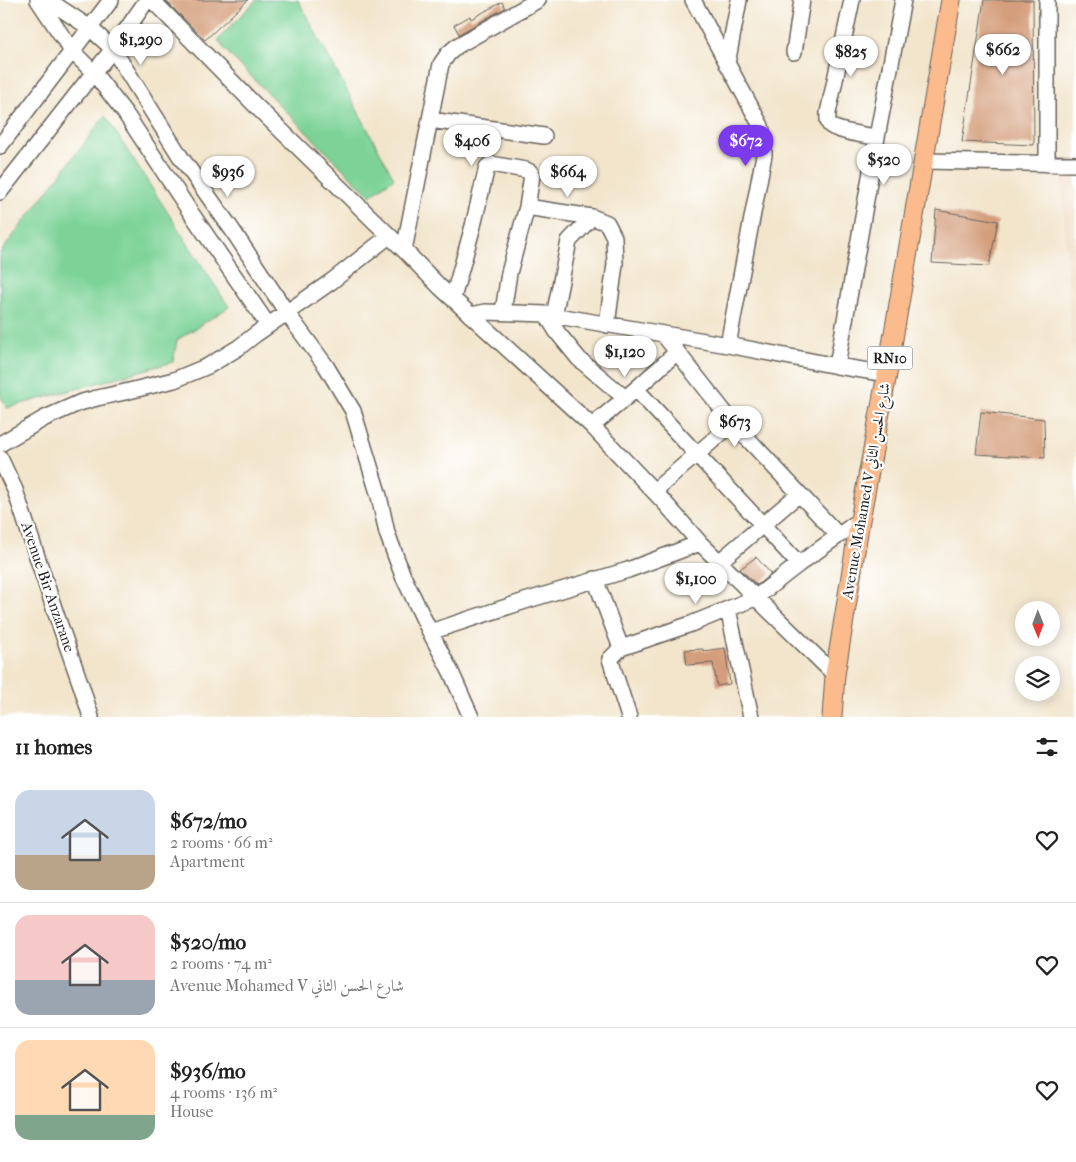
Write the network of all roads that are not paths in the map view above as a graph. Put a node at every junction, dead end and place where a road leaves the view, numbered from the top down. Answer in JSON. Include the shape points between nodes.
{"nodes":[{"id":1,"x":38,"y":0,"type":"edge"},
{"id":2,"x":48,"y":0,"type":"edge"},
{"id":3,"x":111,"y":0,"type":"edge"},
{"id":4,"x":148,"y":0,"type":"edge"},
{"id":5,"x":152,"y":0,"type":"edge"},
{"id":6,"x":538,"y":0,"type":"edge"},
{"id":7,"x":693,"y":0,"type":"edge"},
{"id":8,"x":739,"y":0,"type":"edge"},
{"id":9,"x":802,"y":0,"type":"edge"},
{"id":10,"x":852,"y":0,"type":"edge"},
{"id":11,"x":903,"y":0,"type":"edge"},
{"id":12,"x":951,"y":0,"type":"edge"},
{"id":13,"x":1047,"y":0,"type":"edge"},
{"id":14,"x":90,"y":28,"type":"junction"},
{"id":15,"x":113,"y":49,"type":"junction"},
{"id":16,"x":72,"y":51,"type":"junction"},
{"id":17,"x":794,"y":52,"type":"dead end"},
{"id":18,"x":727,"y":64,"type":"junction"},
{"id":19,"x":94,"y":73,"type":"junction"},
{"id":20,"x":430,"y":120,"type":"junction"},
{"id":21,"x":544,"y":136,"type":"dead end"},
{"id":22,"x":877,"y":138,"type":"junction"},
{"id":23,"x":0,"y":146,"type":"edge"},
{"id":24,"x":924,"y":162,"type":"junction"},
{"id":25,"x":1047,"y":164,"type":"junction"},
{"id":26,"x":1076,"y":164,"type":"edge"},
{"id":27,"x":0,"y":192,"type":"edge"},
{"id":28,"x":528,"y":208,"type":"junction"},
{"id":29,"x":592,"y":217,"type":"junction"},
{"id":30,"x":389,"y":236,"type":"junction"},
{"id":31,"x":404,"y":250,"type":"junction"},
{"id":32,"x":453,"y":298,"type":"junction"},
{"id":33,"x":287,"y":312,"type":"junction"},
{"id":34,"x":504,"y":312,"type":"junction"},
{"id":35,"x":470,"y":315,"type":"junction"},
{"id":36,"x":550,"y":315,"type":"junction"},
{"id":37,"x":268,"y":325,"type":"junction"},
{"id":38,"x":607,"y":325,"type":"junction"},
{"id":39,"x":663,"y":334,"type":"junction"},
{"id":40,"x":728,"y":345,"type":"junction"},
{"id":41,"x":676,"y":352,"type":"junction"},
{"id":42,"x":837,"y":366,"type":"junction"},
{"id":43,"x":887,"y":374,"type":"junction"},
{"id":44,"x":630,"y":394,"type":"junction"},
{"id":45,"x":733,"y":423,"type":"junction"},
{"id":46,"x":592,"y":426,"type":"junction"},
{"id":47,"x":0,"y":444,"type":"edge"},
{"id":48,"x":697,"y":454,"type":"junction"},
{"id":49,"x":0,"y":458,"type":"edge"},
{"id":50,"x":654,"y":491,"type":"junction"},
{"id":51,"x":799,"y":494,"type":"junction"},
{"id":52,"x":860,"y":520,"type":"junction"},
{"id":53,"x":763,"y":525,"type":"junction"},
{"id":54,"x":838,"y":535,"type":"junction"},
{"id":55,"x":700,"y":543,"type":"junction"},
{"id":56,"x":719,"y":562,"type":"junction"},
{"id":57,"x":798,"y":564,"type":"junction"},
{"id":58,"x":595,"y":579,"type":"junction"},
{"id":59,"x":755,"y":598,"type":"junction"},
{"id":60,"x":728,"y":609,"type":"junction"},
{"id":61,"x":430,"y":632,"type":"junction"},
{"id":62,"x":621,"y":648,"type":"junction"},
{"id":63,"x":835,"y":675,"type":"junction"},
{"id":64,"x":91,"y":717,"type":"edge"},
{"id":65,"x":471,"y":717,"type":"edge"},
{"id":66,"x":629,"y":717,"type":"edge"},
{"id":67,"x":751,"y":717,"type":"edge"},
{"id":68,"x":832,"y":717,"type":"edge"}],
"edges":[{"from":1,"to":16,"type":"street"},
{"from":2,"to":14,"type":"street"},
{"from":3,"to":14,"type":"street"},
{"from":4,"to":15,"type":"street"},
{"from":5,"to":30,"type":"street"},
{"from":6,"to":20,"type":"street","via":[[448,54],[442,64]]},
{"from":7,"to":18,"type":"street"},
{"from":8,"to":18,"type":"street"},
{"from":9,"to":17,"type":"street"},
{"from":10,"to":22,"type":"street","via":[[828,121],[837,129]]},
{"from":11,"to":22,"type":"street"},
{"from":12,"to":24,"type":"main road","name":"Avenue Mohamed V شارع الحسن الثاني","number":"RN10"},
{"from":13,"to":25,"type":"street"},
{"from":14,"to":15,"type":"street"},
{"from":14,"to":16,"type":"street"},
{"from":15,"to":19,"type":"street"},
{"from":15,"to":33,"type":"street","via":[[180,156]]},
{"from":16,"to":19,"type":"street"},
{"from":16,"to":23,"type":"street"},
{"from":18,"to":40,"type":"street","via":[[761,126],[764,141]]},
{"from":19,"to":27,"type":"street"},
{"from":19,"to":37,"type":"street","via":[[125,113]]},
{"from":20,"to":21,"type":"street"},
{"from":20,"to":31,"type":"street"},
{"from":22,"to":42,"type":"street"},
{"from":24,"to":25,"type":"street"},
{"from":24,"to":43,"type":"main road","name":"Avenue Mohamed V شارع الحسن الثاني","number":"RN10"},
{"from":25,"to":26,"type":"street"},
{"from":28,"to":29,"type":"street"},
{"from":28,"to":32,"type":"street","via":[[530,172],[491,164],[487,166]]},
{"from":28,"to":34,"type":"street","via":[[509,273]]},
{"from":29,"to":36,"type":"street","via":[[569,241]]},
{"from":29,"to":38,"type":"street","via":[[606,223],[614,237],[615,264]]},
{"from":30,"to":31,"type":"street"},
{"from":30,"to":33,"type":"street"},
{"from":31,"to":32,"type":"street"},
{"from":32,"to":35,"type":"street"},
{"from":33,"to":37,"type":"street"},
{"from":33,"to":61,"type":"street","via":[[353,411],[387,533]]},
{"from":34,"to":35,"type":"street"},
{"from":34,"to":36,"type":"street"},
{"from":35,"to":46,"type":"street"},
{"from":36,"to":38,"type":"street"},
{"from":36,"to":44,"type":"street","via":[[557,332],[579,359]]},
{"from":37,"to":47,"type":"street","via":[[208,366],[174,380],[79,403]]},
{"from":38,"to":39,"type":"street"},
{"from":39,"to":40,"type":"street"},
{"from":39,"to":41,"type":"street"},
{"from":40,"to":42,"type":"street"},
{"from":41,"to":44,"type":"street"},
{"from":41,"to":45,"type":"street"},
{"from":42,"to":43,"type":"street"},
{"from":43,"to":52,"type":"main road","name":"Avenue Mohamed V شارع الحسن الثاني","number":"RN10"},
{"from":44,"to":46,"type":"street"},
{"from":44,"to":48,"type":"street"},
{"from":45,"to":48,"type":"street"},
{"from":45,"to":51,"type":"street"},
{"from":46,"to":50,"type":"street"},
{"from":48,"to":50,"type":"street"},
{"from":48,"to":53,"type":"street"},
{"from":49,"to":64,"type":"street","name":"Avenue Bir Anzarane","via":[[15,490]]},
{"from":50,"to":55,"type":"street"},
{"from":51,"to":53,"type":"street"},
{"from":51,"to":54,"type":"street"},
{"from":52,"to":54,"type":"street"},
{"from":52,"to":63,"type":"main road","name":"Avenue Mohamed V شارع الحسن الثاني","number":"RN10"},
{"from":53,"to":56,"type":"street"},
{"from":53,"to":57,"type":"street"},
{"from":54,"to":57,"type":"street"},
{"from":55,"to":56,"type":"street"},
{"from":55,"to":58,"type":"street"},
{"from":56,"to":59,"type":"street"},
{"from":57,"to":59,"type":"street"},
{"from":58,"to":61,"type":"street"},
{"from":58,"to":62,"type":"street"},
{"from":59,"to":60,"type":"street"},
{"from":59,"to":63,"type":"street"},
{"from":60,"to":62,"type":"street"},
{"from":60,"to":67,"type":"street"},
{"from":61,"to":65,"type":"street"},
{"from":62,"to":66,"type":"street","via":[[610,659]]},
{"from":63,"to":68,"type":"main road","name":"Avenue Mohamed V شارع الحسن الثاني","number":"RN10"}]}
